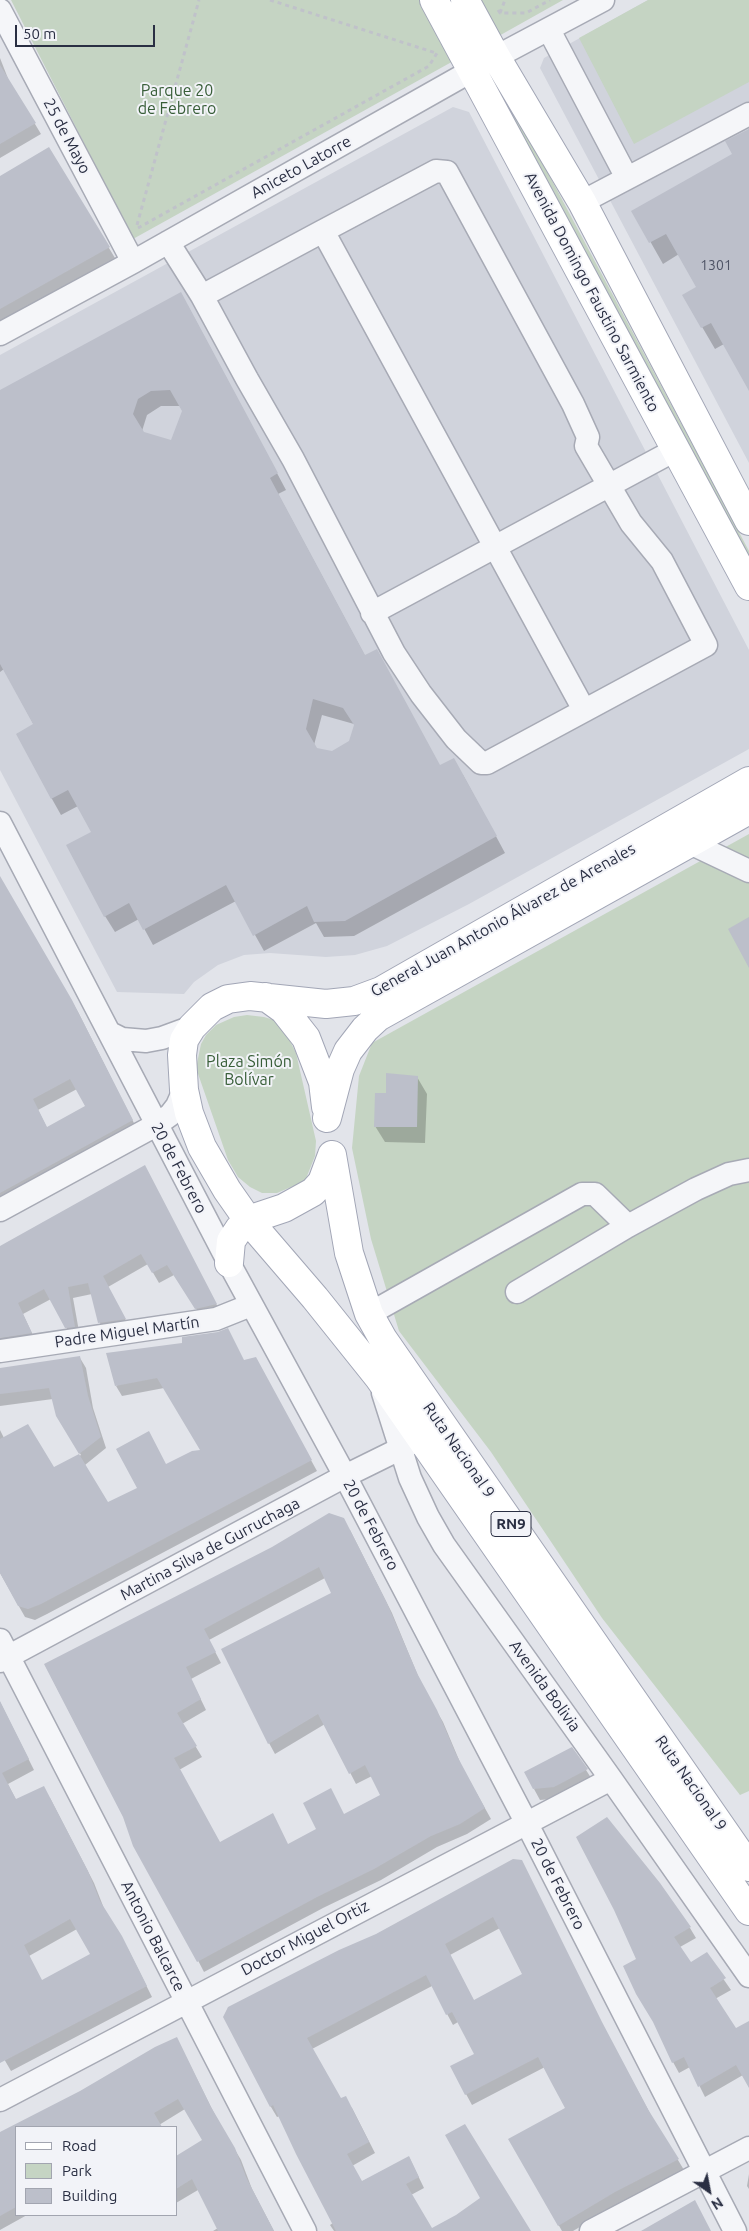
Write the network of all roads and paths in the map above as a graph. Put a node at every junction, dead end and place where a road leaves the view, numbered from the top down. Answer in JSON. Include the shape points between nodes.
{"nodes":[{"id":1,"x":199,"y":0,"type":"edge"},
{"id":2,"x":270,"y":0,"type":"edge"},
{"id":3,"x":434,"y":0,"type":"edge"},
{"id":4,"x":465,"y":0,"type":"edge"},
{"id":5,"x":504,"y":0,"type":"edge"},
{"id":6,"x":550,"y":0,"type":"edge"},
{"id":7,"x":603,"y":0,"type":"edge"},
{"id":8,"x":496,"y":7,"type":"dead end"},
{"id":9,"x":0,"y":10,"type":"edge"},
{"id":10,"x":500,"y":13,"type":"junction"},
{"id":11,"x":549,"y":30,"type":"junction"},
{"id":12,"x":434,"y":46,"type":"dead end"},
{"id":13,"x":438,"y":54,"type":"junction"},
{"id":14,"x":496,"y":57,"type":"junction"},
{"id":15,"x":472,"y":70,"type":"junction"},
{"id":16,"x":749,"y":114,"type":"edge"},
{"id":17,"x":627,"y":178,"type":"junction"},
{"id":18,"x":582,"y":202,"type":"junction"},
{"id":19,"x":132,"y":220,"type":"dead end"},
{"id":20,"x":136,"y":228,"type":"junction"},
{"id":21,"x":323,"y":231,"type":"junction"},
{"id":22,"x":168,"y":242,"type":"junction"},
{"id":23,"x":133,"y":262,"type":"junction"},
{"id":24,"x":202,"y":296,"type":"junction"},
{"id":25,"x":0,"y":334,"type":"edge"},
{"id":26,"x":677,"y":449,"type":"junction"},
{"id":27,"x":608,"y":486,"type":"junction"},
{"id":28,"x":749,"y":521,"type":"edge"},
{"id":29,"x":496,"y":546,"type":"junction"},
{"id":30,"x":749,"y":586,"type":"edge"},
{"id":31,"x":372,"y":613,"type":"junction"},
{"id":32,"x":584,"y":710,"type":"junction"},
{"id":33,"x":749,"y":782,"type":"edge"},
{"id":34,"x":749,"y":810,"type":"edge"},
{"id":35,"x":0,"y":823,"type":"edge"},
{"id":36,"x":690,"y":843,"type":"junction"},
{"id":37,"x":749,"y":870,"type":"edge"},
{"id":38,"x":266,"y":997,"type":"junction"},
{"id":39,"x":192,"y":1027,"type":"junction"},
{"id":40,"x":110,"y":1033,"type":"junction"},
{"id":41,"x":184,"y":1090,"type":"junction"},
{"id":42,"x":328,"y":1118,"type":"junction"},
{"id":43,"x":156,"y":1125,"type":"junction"},
{"id":44,"x":332,"y":1155,"type":"junction"},
{"id":45,"x":749,"y":1170,"type":"edge"},
{"id":46,"x":0,"y":1210,"type":"edge"},
{"id":47,"x":628,"y":1226,"type":"junction"},
{"id":48,"x":256,"y":1229,"type":"junction"},
{"id":49,"x":229,"y":1263,"type":"junction"},
{"id":50,"x":517,"y":1292,"type":"dead end"},
{"id":51,"x":251,"y":1305,"type":"junction"},
{"id":52,"x":369,"y":1314,"type":"junction"},
{"id":53,"x":0,"y":1351,"type":"edge"},
{"id":54,"x":411,"y":1444,"type":"junction"},
{"id":55,"x":345,"y":1476,"type":"junction"},
{"id":56,"x":3,"y":1653,"type":"edge"},
{"id":57,"x":611,"y":1778,"type":"junction"},
{"id":58,"x":526,"y":1822,"type":"junction"},
{"id":59,"x":749,"y":1867,"type":"edge"},
{"id":60,"x":749,"y":1912,"type":"edge"},
{"id":61,"x":749,"y":1976,"type":"edge"},
{"id":62,"x":186,"y":2001,"type":"junction"},
{"id":63,"x":0,"y":2100,"type":"edge"},
{"id":64,"x":749,"y":2148,"type":"edge"},
{"id":65,"x":704,"y":2172,"type":"junction"},
{"id":66,"x":306,"y":2231,"type":"edge"},
{"id":67,"x":591,"y":2231,"type":"edge"},
{"id":68,"x":735,"y":2231,"type":"edge"}],
"edges":[{"from":1,"to":20,"type":"path"},
{"from":2,"to":13,"type":"path"},
{"from":3,"to":15,"type":"main road","name":"Avenida Domingo Faustino Sarmiento"},
{"from":4,"to":14,"type":"main road","name":"Avenida Domingo Faustino Sarmiento"},
{"from":5,"to":10,"type":"path"},
{"from":6,"to":10,"type":"path","via":[[526,13]]},
{"from":7,"to":11,"type":"street","name":"Aniceto Latorre"},
{"from":8,"to":10,"type":"path"},
{"from":9,"to":23,"type":"street","name":"25 de Mayo"},
{"from":11,"to":14,"type":"street","name":"Aniceto Latorre"},
{"from":11,"to":17,"type":"street"},
{"from":12,"to":13,"type":"path"},
{"from":13,"to":20,"type":"path","via":[[429,66]]},
{"from":14,"to":15,"type":"street","name":"Aniceto Latorre"},
{"from":14,"to":18,"type":"main road","name":"Avenida Domingo Faustino Sarmiento"},
{"from":15,"to":22,"type":"street","name":"Aniceto Latorre"},
{"from":15,"to":26,"type":"main road","name":"Avenida Domingo Faustino Sarmiento"},
{"from":16,"to":17,"type":"street"},
{"from":17,"to":18,"type":"street"},
{"from":18,"to":28,"type":"main road","name":"Avenida Domingo Faustino Sarmiento"},
{"from":19,"to":20,"type":"path"},
{"from":21,"to":24,"type":"street"},
{"from":21,"to":27,"type":"street","via":[[436,171],[447,172],[573,404],[588,436],[586,446]]},
{"from":21,"to":29,"type":"street"},
{"from":22,"to":23,"type":"street","name":"Aniceto Latorre"},
{"from":22,"to":24,"type":"street"},
{"from":23,"to":25,"type":"street","name":"Aniceto Latorre"},
{"from":24,"to":31,"type":"street","via":[[293,458]]},
{"from":26,"to":27,"type":"street"},
{"from":26,"to":30,"type":"main road","name":"Avenida Domingo Faustino Sarmiento"},
{"from":27,"to":29,"type":"street"},
{"from":27,"to":32,"type":"street","via":[[631,523],[662,561],[706,645]]},
{"from":29,"to":31,"type":"street"},
{"from":29,"to":32,"type":"street"},
{"from":31,"to":32,"type":"street","via":[[421,694],[456,739],[481,763],[487,763]]},
{"from":33,"to":38,"type":"main road","name":"General Juan Antonio Álvarez de Arenales","via":[[381,990],[354,1001],[326,1004]]},
{"from":34,"to":36,"type":"main road","name":"General Juan Antonio Álvarez de Arenales"},
{"from":35,"to":40,"type":"street","name":"20 de Febrero"},
{"from":36,"to":37,"type":"street"},
{"from":36,"to":42,"type":"main road","name":"General Juan Antonio Álvarez de Arenales","via":[[378,1017],[348,1051],[340,1069]]},
{"from":38,"to":39,"type":"main road","name":"General Juan Antonio Álvarez de Arenales","via":[[228,999],[212,1007]]},
{"from":38,"to":42,"type":"main road","name":"Ruta Nacional 9","via":[[284,1010],[306,1038],[323,1082]]},
{"from":39,"to":40,"type":"street","name":"General Juan Antonio Álvarez de Arenales","via":[[146,1042],[122,1039]]},
{"from":39,"to":41,"type":"main road","name":"General Juan Antonio Álvarez de Arenales","via":[[184,1040],[182,1055]]},
{"from":40,"to":43,"type":"street","name":"20 de Febrero"},
{"from":41,"to":43,"type":"street","via":[[170,1116]]},
{"from":41,"to":48,"type":"main road","name":"General Juan Antonio Álvarez de Arenales","via":[[202,1147],[227,1190]]},
{"from":42,"to":44,"type":"main road","name":"Ruta Nacional 9"},
{"from":43,"to":46,"type":"street"},
{"from":43,"to":49,"type":"street","name":"20 de Febrero"},
{"from":44,"to":48,"type":"main road","via":[[322,1182],[313,1192]]},
{"from":44,"to":52,"type":"main road","name":"Ruta Nacional 9","number":"RN9","via":[[349,1253]]},
{"from":45,"to":47,"type":"street","via":[[721,1178]]},
{"from":47,"to":50,"type":"street"},
{"from":47,"to":52,"type":"street","via":[[595,1194],[582,1194]]},
{"from":48,"to":49,"type":"main road","via":[[239,1229],[231,1241]]},
{"from":48,"to":54,"type":"main road","name":"Ruta Nacional 9","number":"RN9","via":[[379,1378]]},
{"from":49,"to":51,"type":"street","name":"20 de Febrero"},
{"from":51,"to":53,"type":"street","name":"Padre Miguel Martín","via":[[216,1319]]},
{"from":51,"to":55,"type":"street","name":"20 de Febrero"},
{"from":52,"to":59,"type":"main road","name":"Ruta Nacional 9","number":"RN9","via":[[438,1420]]},
{"from":54,"to":55,"type":"street","name":"Martina Silva de Gurruchaga"},
{"from":54,"to":57,"type":"street","name":"Avenida Bolivia","via":[[417,1495],[444,1545]]},
{"from":54,"to":60,"type":"main road","name":"Ruta Nacional 9","number":"RN9"},
{"from":55,"to":56,"type":"street","name":"Martina Silva de Gurruchaga"},
{"from":55,"to":58,"type":"street","name":"20 de Febrero"},
{"from":56,"to":62,"type":"street","name":"Antonio Balcarce"},
{"from":57,"to":58,"type":"street","name":"Doctor Miguel Ortiz"},
{"from":57,"to":61,"type":"street","name":"Avenida Bolivia"},
{"from":58,"to":62,"type":"street","name":"Doctor Miguel Ortiz"},
{"from":58,"to":65,"type":"street","name":"20 de Febrero"},
{"from":62,"to":63,"type":"street","name":"Doctor Miguel Ortiz"},
{"from":62,"to":66,"type":"street","name":"Antonio Balcarce"},
{"from":64,"to":65,"type":"street"},
{"from":65,"to":67,"type":"street"},
{"from":65,"to":68,"type":"street","name":"20 de Febrero"}]}
